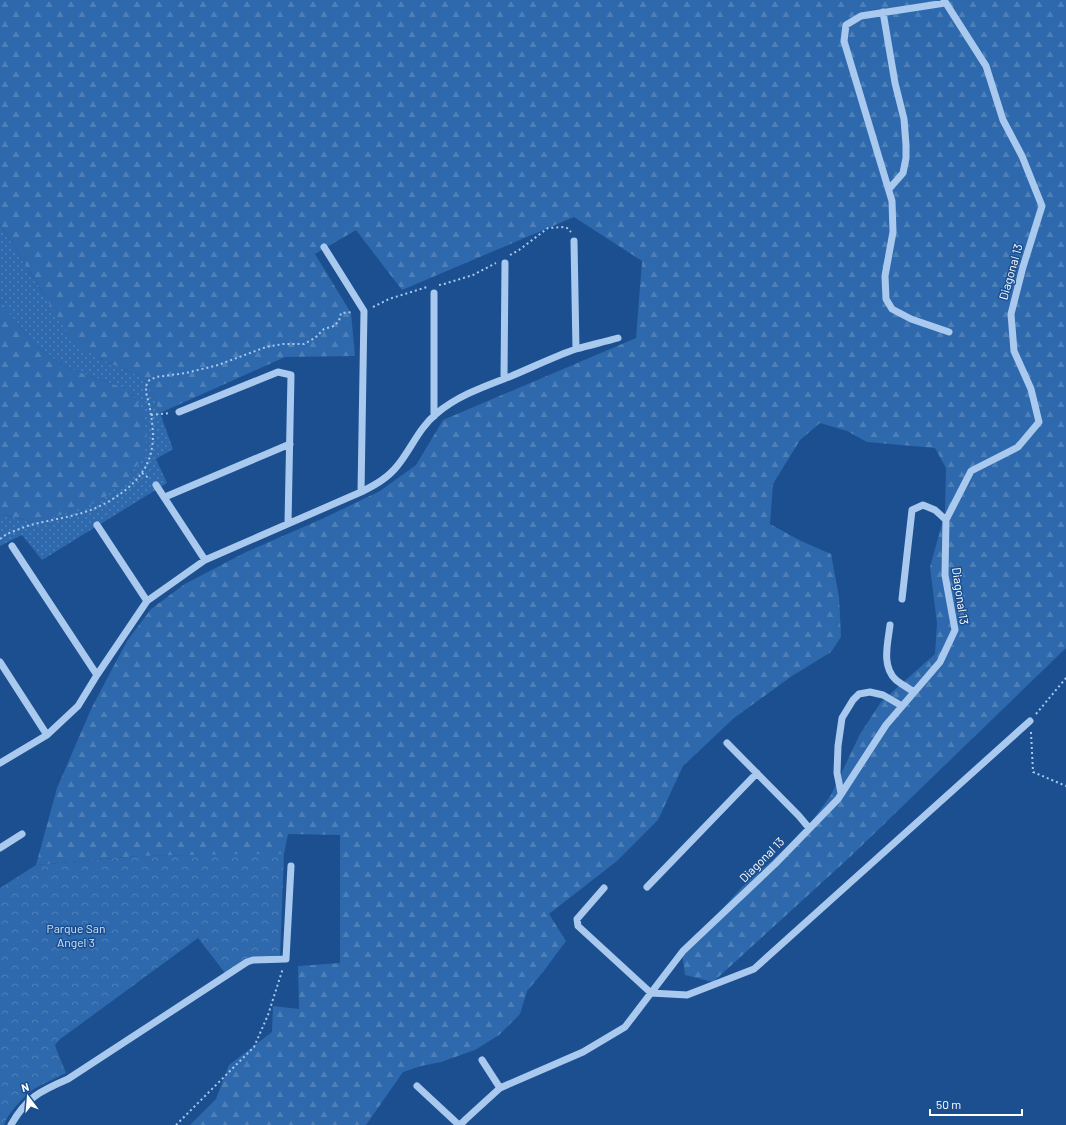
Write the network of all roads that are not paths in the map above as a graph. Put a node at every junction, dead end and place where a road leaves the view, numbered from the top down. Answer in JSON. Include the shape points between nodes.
{"nodes":[{"id":1,"x":944,"y":1,"type":"edge"},
{"id":2,"x":883,"y":12,"type":"junction"},
{"id":3,"x":889,"y":189,"type":"junction"},
{"id":4,"x":574,"y":240,"type":"road end"},
{"id":5,"x":324,"y":247,"type":"dead end"},
{"id":6,"x":504,"y":261,"type":"road end"},
{"id":7,"x":433,"y":289,"type":"road end"},
{"id":8,"x":949,"y":332,"type":"dead end"},
{"id":9,"x":618,"y":338,"type":"dead end"},
{"id":10,"x":576,"y":349,"type":"junction"},
{"id":11,"x":504,"y":379,"type":"junction"},
{"id":12,"x":179,"y":412,"type":"road end"},
{"id":13,"x":434,"y":416,"type":"junction"},
{"id":14,"x":290,"y":444,"type":"junction"},
{"id":15,"x":156,"y":485,"type":"dead end"},
{"id":16,"x":361,"y":492,"type":"junction"},
{"id":17,"x":165,"y":497,"type":"junction"},
{"id":18,"x":946,"y":520,"type":"junction"},
{"id":19,"x":288,"y":523,"type":"junction"},
{"id":20,"x":97,"y":525,"type":"dead end"},
{"id":21,"x":12,"y":546,"type":"dead end"},
{"id":22,"x":205,"y":560,"type":"junction"},
{"id":23,"x":902,"y":599,"type":"dead end"},
{"id":24,"x":147,"y":601,"type":"junction"},
{"id":25,"x":890,"y":625,"type":"dead end"},
{"id":26,"x":0,"y":662,"type":"edge"},
{"id":27,"x":97,"y":675,"type":"junction"},
{"id":28,"x":914,"y":692,"type":"junction"},
{"id":29,"x":902,"y":706,"type":"junction"},
{"id":30,"x":1030,"y":721,"type":"road end"},
{"id":31,"x":47,"y":735,"type":"junction"},
{"id":32,"x":727,"y":743,"type":"dead end"},
{"id":33,"x":0,"y":763,"type":"edge"},
{"id":34,"x":757,"y":773,"type":"junction"},
{"id":35,"x":841,"y":794,"type":"junction"},
{"id":36,"x":809,"y":828,"type":"junction"},
{"id":37,"x":22,"y":834,"type":"dead end"},
{"id":38,"x":0,"y":848,"type":"edge"},
{"id":39,"x":291,"y":866,"type":"dead end"},
{"id":40,"x":647,"y":887,"type":"dead end"},
{"id":41,"x":604,"y":888,"type":"dead end"},
{"id":42,"x":651,"y":993,"type":"junction"},
{"id":43,"x":482,"y":1060,"type":"dead end"},
{"id":44,"x":417,"y":1086,"type":"dead end"},
{"id":45,"x":500,"y":1088,"type":"junction"},
{"id":46,"x":11,"y":1125,"type":"edge"},
{"id":47,"x":460,"y":1125,"type":"edge"}],
"edges":[{"from":1,"to":2,"type":"street"},
{"from":1,"to":18,"type":"street","name":"Diagonal 13","via":[[986,66],[1003,120],[1022,156],[1042,206],[1011,314],[1014,351],[1031,389],[1039,422],[1018,447],[971,471]]},
{"from":2,"to":3,"type":"street","via":[[904,119],[906,145],[903,173]]},
{"from":2,"to":3,"type":"street","via":[[860,16],[846,25],[844,41]]},
{"from":3,"to":8,"type":"street","via":[[893,232],[885,276],[886,299],[892,309],[911,319]]},
{"from":4,"to":10,"type":"street"},
{"from":5,"to":16,"type":"street","via":[[364,311]]},
{"from":6,"to":11,"type":"street"},
{"from":7,"to":13,"type":"street"},
{"from":9,"to":10,"type":"street"},
{"from":10,"to":11,"type":"street"},
{"from":11,"to":13,"type":"street","via":[[462,396]]},
{"from":12,"to":14,"type":"street","via":[[278,372],[291,375]]},
{"from":13,"to":16,"type":"street","via":[[392,472]]},
{"from":14,"to":17,"type":"street"},
{"from":14,"to":19,"type":"street"},
{"from":15,"to":17,"type":"street"},
{"from":16,"to":19,"type":"street"},
{"from":17,"to":22,"type":"street"},
{"from":18,"to":23,"type":"street","via":[[935,510],[923,505],[912,510]]},
{"from":18,"to":28,"type":"street","name":"Diagonal 13","via":[[944,575],[955,630],[940,662]]},
{"from":19,"to":22,"type":"street"},
{"from":20,"to":24,"type":"street"},
{"from":21,"to":27,"type":"street"},
{"from":22,"to":24,"type":"street"},
{"from":24,"to":27,"type":"street"},
{"from":25,"to":28,"type":"street","via":[[887,668],[895,679]]},
{"from":26,"to":31,"type":"street"},
{"from":27,"to":31,"type":"street","via":[[78,706]]},
{"from":28,"to":29,"type":"street","name":"Diagonal 13"},
{"from":29,"to":35,"type":"street","name":"Diagonal 13","via":[[886,725]]},
{"from":29,"to":35,"type":"street","via":[[883,695],[870,692],[859,694],[853,700],[842,718],[838,746],[837,773]]},
{"from":30,"to":42,"type":"street","via":[[754,969],[687,995]]},
{"from":31,"to":33,"type":"street"},
{"from":32,"to":34,"type":"street"},
{"from":34,"to":36,"type":"street"},
{"from":34,"to":40,"type":"street"},
{"from":35,"to":36,"type":"street","name":"Diagonal 13"},
{"from":36,"to":42,"type":"street","name":"Diagonal 13","via":[[683,951]]},
{"from":37,"to":38,"type":"street"},
{"from":39,"to":46,"type":"street","via":[[286,959],[247,962],[68,1079],[40,1092],[24,1105]]},
{"from":41,"to":42,"type":"street","via":[[577,919],[578,926]]},
{"from":42,"to":45,"type":"street","name":"Diagonal 13","via":[[626,1027],[583,1052]]},
{"from":43,"to":45,"type":"street"},
{"from":44,"to":47,"type":"street"},
{"from":45,"to":47,"type":"street","name":"Diagonal 13"}]}
